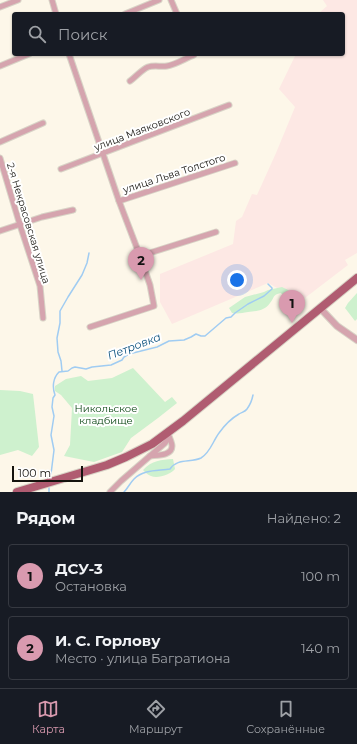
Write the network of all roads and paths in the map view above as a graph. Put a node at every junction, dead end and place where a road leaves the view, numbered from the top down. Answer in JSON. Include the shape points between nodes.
{"nodes":[{"id":1,"x":18,"y":0,"type":"edge"},
{"id":2,"x":52,"y":0,"type":"edge"},
{"id":3,"x":159,"y":0,"type":"edge"},
{"id":4,"x":171,"y":0,"type":"edge"},
{"id":5,"x":0,"y":7,"type":"edge"},
{"id":6,"x":55,"y":12,"type":"edge"},
{"id":7,"x":130,"y":12,"type":"edge"},
{"id":8,"x":176,"y":12,"type":"edge"},
{"id":9,"x":23,"y":56,"type":"edge"},
{"id":10,"x":70,"y":56,"type":"edge"},
{"id":11,"x":190,"y":56,"type":"edge"},
{"id":12,"x":0,"y":66,"type":"edge"},
{"id":13,"x":130,"y":81,"type":"dead end"},
{"id":14,"x":229,"y":105,"type":"dead end"},
{"id":15,"x":43,"y":124,"type":"dead end"},
{"id":16,"x":0,"y":142,"type":"edge"},
{"id":17,"x":103,"y":153,"type":"junction"},
{"id":18,"x":0,"y":158,"type":"edge"},
{"id":19,"x":235,"y":163,"type":"dead end"},
{"id":20,"x":61,"y":169,"type":"dead end"},
{"id":21,"x":119,"y":201,"type":"junction"},
{"id":22,"x":73,"y":210,"type":"dead end"},
{"id":23,"x":20,"y":225,"type":"junction"},
{"id":24,"x":0,"y":231,"type":"edge"},
{"id":25,"x":216,"y":232,"type":"dead end"},
{"id":26,"x":140,"y":256,"type":"junction"},
{"id":27,"x":357,"y":278,"type":"edge"},
{"id":28,"x":320,"y":308,"type":"junction"},
{"id":29,"x":43,"y":318,"type":"dead end"},
{"id":30,"x":90,"y":327,"type":"dead end"},
{"id":31,"x":357,"y":340,"type":"edge"},
{"id":32,"x":168,"y":436,"type":"junction"},
{"id":33,"x":150,"y":456,"type":"junction"},
{"id":34,"x":17,"y":492,"type":"edge"},
{"id":35,"x":110,"y":492,"type":"edge"}],
"edges":[{"from":1,"to":5,"type":"street"},
{"from":2,"to":6,"type":"street"},
{"from":3,"to":7,"type":"street"},
{"from":4,"to":8,"type":"street"},
{"from":9,"to":12,"type":"street"},
{"from":10,"to":17,"type":"street"},
{"from":11,"to":13,"type":"street","via":[[167,66],[148,67]]},
{"from":14,"to":17,"type":"street","name":"улица Маяковского"},
{"from":15,"to":16,"type":"street"},
{"from":17,"to":20,"type":"street","name":"улица Маяковского"},
{"from":17,"to":21,"type":"street"},
{"from":18,"to":23,"type":"street","name":"2-я Некрасовская улица"},
{"from":19,"to":21,"type":"street","name":"улица Льва Толстого"},
{"from":21,"to":26,"type":"street"},
{"from":22,"to":23,"type":"street"},
{"from":23,"to":24,"type":"street"},
{"from":23,"to":29,"type":"street","name":"2-я Некрасовская улица","via":[[40,286]]},
{"from":25,"to":26,"type":"street"},
{"from":26,"to":30,"type":"street","via":[[154,306]]},
{"from":27,"to":28,"type":"main road"},
{"from":28,"to":31,"type":"street","via":[[337,326]]},
{"from":28,"to":32,"type":"main road"},
{"from":32,"to":33,"type":"street","via":[[165,443]]},
{"from":32,"to":33,"type":"street","via":[[172,447],[169,452]]},
{"from":32,"to":34,"type":"main road","via":[[118,461]]},
{"from":33,"to":35,"type":"street"}]}
